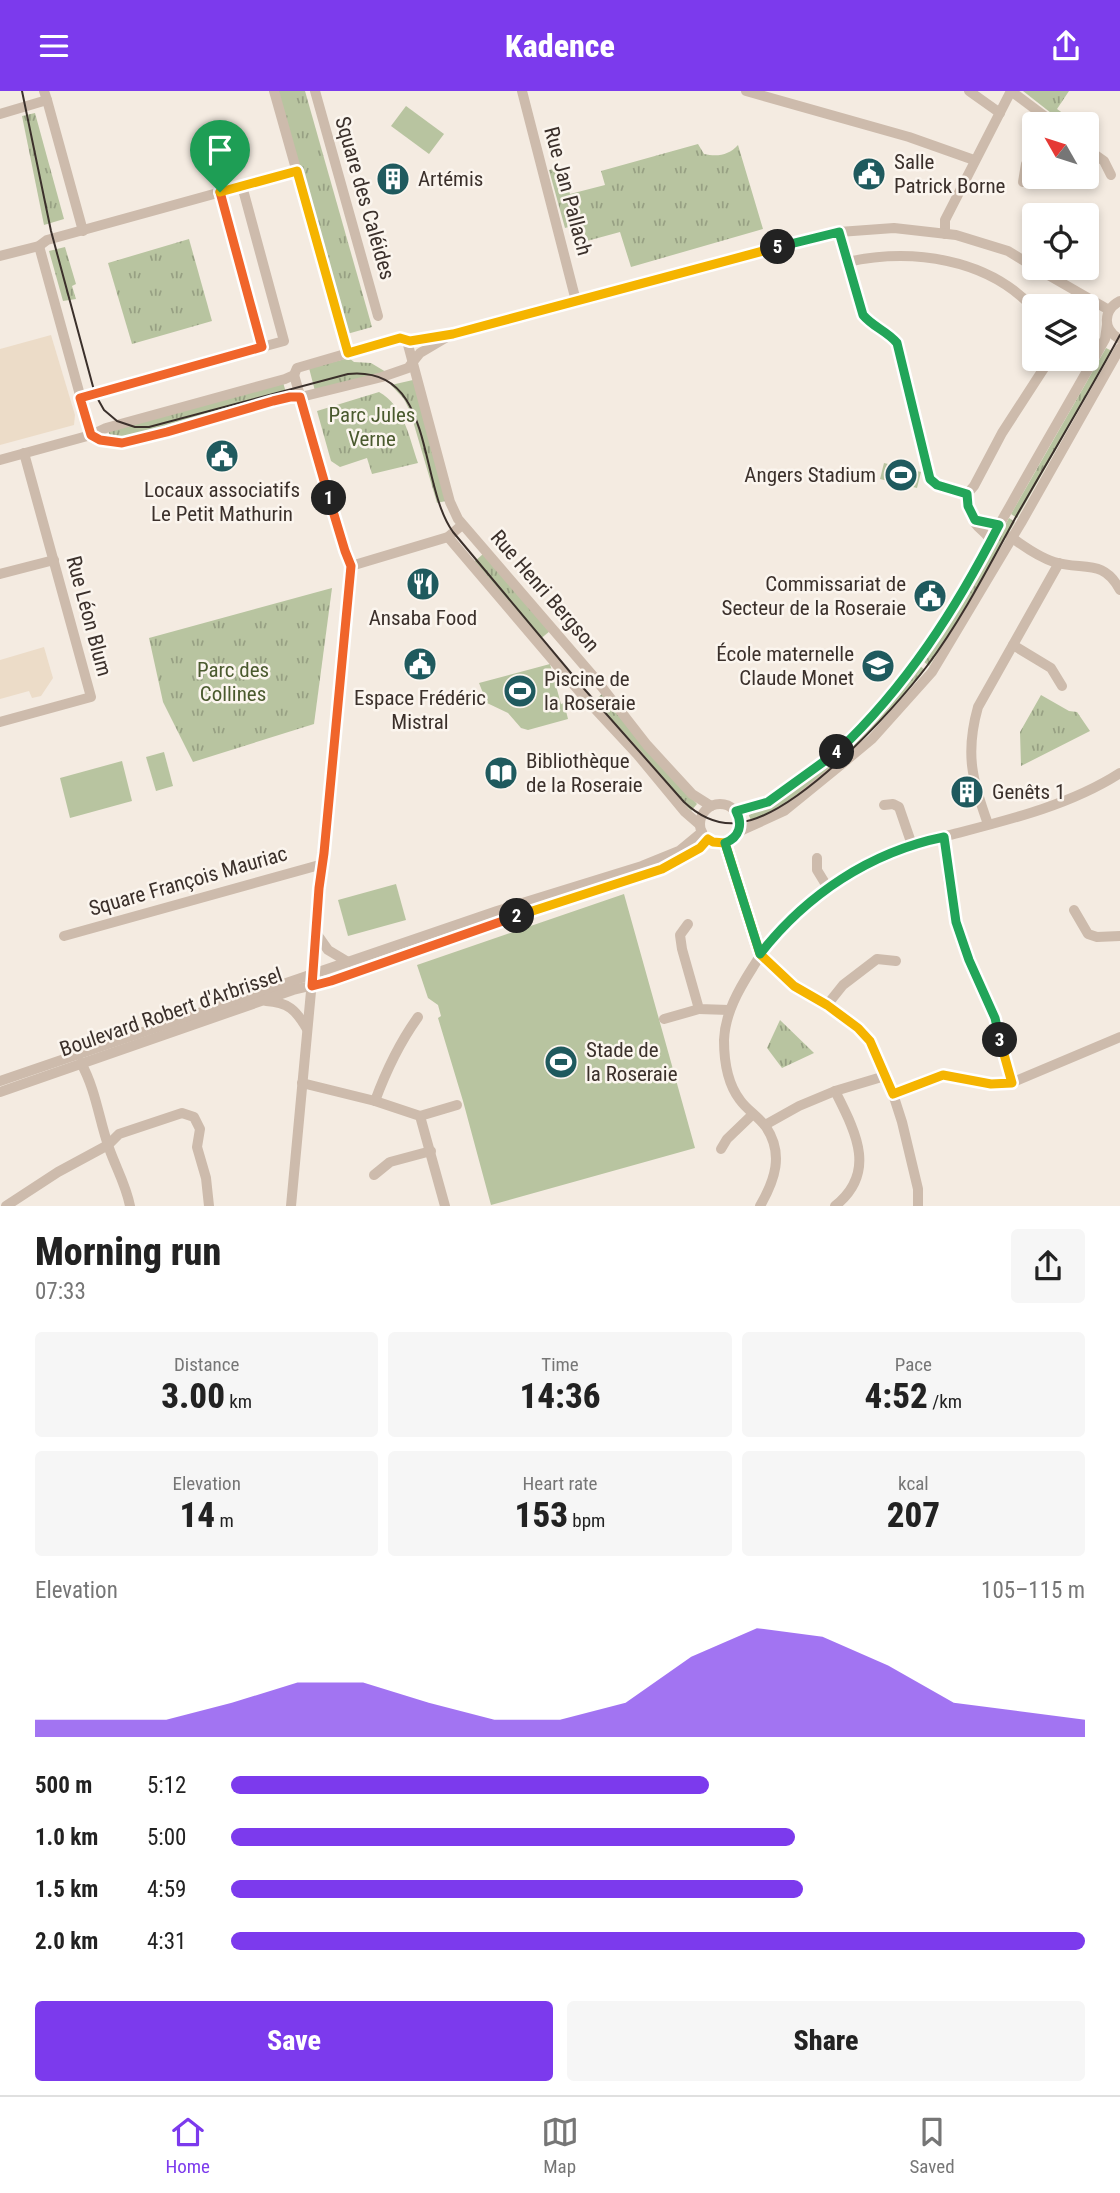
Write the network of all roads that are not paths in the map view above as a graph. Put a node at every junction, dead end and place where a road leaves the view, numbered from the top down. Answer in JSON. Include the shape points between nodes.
{"nodes":[{"id":1,"x":274,"y":91,"type":"edge"},
{"id":2,"x":315,"y":91,"type":"edge"},
{"id":3,"x":522,"y":91,"type":"edge"},
{"id":4,"x":746,"y":91,"type":"edge"},
{"id":5,"x":969,"y":91,"type":"edge"},
{"id":6,"x":1011,"y":91,"type":"edge"},
{"id":7,"x":46,"y":96,"type":"edge"},
{"id":8,"x":1039,"y":112,"type":"edge"},
{"id":9,"x":1000,"y":113,"type":"junction"},
{"id":10,"x":0,"y":114,"type":"edge"},
{"id":11,"x":1099,"y":158,"type":"edge"},
{"id":12,"x":974,"y":160,"type":"junction"},
{"id":13,"x":297,"y":171,"type":"junction"},
{"id":14,"x":1111,"y":175,"type":"dead end"},
{"id":15,"x":242,"y":186,"type":"junction"},
{"id":16,"x":220,"y":192,"type":"junction"},
{"id":17,"x":83,"y":231,"type":"junction"},
{"id":18,"x":839,"y":232,"type":"junction"},
{"id":19,"x":945,"y":234,"type":"junction"},
{"id":20,"x":39,"y":246,"type":"junction"},
{"id":21,"x":0,"y":256,"type":"edge"},
{"id":22,"x":1022,"y":259,"type":"edge"},
{"id":23,"x":847,"y":262,"type":"junction"},
{"id":24,"x":1057,"y":280,"type":"edge"},
{"id":25,"x":1022,"y":296,"type":"edge"},
{"id":26,"x":576,"y":301,"type":"junction"},
{"id":27,"x":1120,"y":301,"type":"edge"},
{"id":28,"x":1109,"y":310,"type":"junction"},
{"id":29,"x":378,"y":316,"type":"dead end"},
{"id":30,"x":1107,"y":325,"type":"junction"},
{"id":31,"x":453,"y":334,"type":"junction"},
{"id":32,"x":1120,"y":339,"type":"edge"},
{"id":33,"x":407,"y":341,"type":"junction"},
{"id":34,"x":262,"y":347,"type":"junction"},
{"id":35,"x":1120,"y":348,"type":"edge"},
{"id":36,"x":348,"y":353,"type":"junction"},
{"id":37,"x":412,"y":363,"type":"junction"},
{"id":38,"x":1042,"y":371,"type":"edge"},
{"id":39,"x":294,"y":375,"type":"junction"},
{"id":40,"x":300,"y":397,"type":"junction"},
{"id":41,"x":80,"y":398,"type":"junction"},
{"id":42,"x":91,"y":435,"type":"junction"},
{"id":43,"x":24,"y":453,"type":"junction"},
{"id":44,"x":0,"y":460,"type":"edge"},
{"id":45,"x":967,"y":494,"type":"junction"},
{"id":46,"x":975,"y":520,"type":"junction"},
{"id":47,"x":462,"y":525,"type":"junction"},
{"id":48,"x":999,"y":525,"type":"junction"},
{"id":49,"x":448,"y":537,"type":"junction"},
{"id":50,"x":1011,"y":537,"type":"junction"},
{"id":51,"x":991,"y":541,"type":"junction"},
{"id":52,"x":54,"y":560,"type":"junction"},
{"id":53,"x":1059,"y":563,"type":"junction"},
{"id":54,"x":351,"y":566,"type":"junction"},
{"id":55,"x":0,"y":574,"type":"edge"},
{"id":56,"x":1120,"y":590,"type":"edge"},
{"id":57,"x":1013,"y":645,"type":"junction"},
{"id":58,"x":1062,"y":686,"type":"dead end"},
{"id":59,"x":0,"y":722,"type":"edge"},
{"id":60,"x":1119,"y":777,"type":"edge"},
{"id":61,"x":884,"y":805,"type":"dead end"},
{"id":62,"x":711,"y":806,"type":"junction"},
{"id":63,"x":736,"y":811,"type":"junction"},
{"id":64,"x":988,"y":824,"type":"junction"},
{"id":65,"x":703,"y":832,"type":"junction"},
{"id":66,"x":738,"y":832,"type":"junction"},
{"id":67,"x":944,"y":837,"type":"junction"},
{"id":68,"x":725,"y":843,"type":"junction"},
{"id":69,"x":912,"y":845,"type":"junction"},
{"id":70,"x":817,"y":858,"type":"dead end"},
{"id":71,"x":323,"y":864,"type":"junction"},
{"id":72,"x":828,"y":888,"type":"junction"},
{"id":73,"x":1074,"y":911,"type":"dead end"},
{"id":74,"x":688,"y":924,"type":"dead end"},
{"id":75,"x":316,"y":933,"type":"junction"},
{"id":76,"x":64,"y":936,"type":"dead end"},
{"id":77,"x":1120,"y":936,"type":"edge"},
{"id":78,"x":760,"y":954,"type":"junction"},
{"id":79,"x":896,"y":961,"type":"dead end"},
{"id":80,"x":348,"y":962,"type":"junction"},
{"id":81,"x":313,"y":980,"type":"junction"},
{"id":82,"x":262,"y":1001,"type":"junction"},
{"id":83,"x":827,"y":1005,"type":"junction"},
{"id":84,"x":699,"y":1009,"type":"junction"},
{"id":85,"x":729,"y":1010,"type":"junction"},
{"id":86,"x":418,"y":1017,"type":"dead end"},
{"id":87,"x":664,"y":1019,"type":"dead end"},
{"id":88,"x":307,"y":1029,"type":"junction"},
{"id":89,"x":1120,"y":1037,"type":"edge"},
{"id":90,"x":81,"y":1063,"type":"junction"},
{"id":91,"x":885,"y":1076,"type":"junction"},
{"id":92,"x":0,"y":1081,"type":"edge"},
{"id":93,"x":302,"y":1083,"type":"junction"},
{"id":94,"x":1012,"y":1083,"type":"junction"},
{"id":95,"x":835,"y":1091,"type":"junction"},
{"id":96,"x":0,"y":1092,"type":"edge"},
{"id":97,"x":893,"y":1094,"type":"junction"},
{"id":98,"x":375,"y":1101,"type":"junction"},
{"id":99,"x":457,"y":1105,"type":"dead end"},
{"id":100,"x":751,"y":1115,"type":"junction"},
{"id":101,"x":420,"y":1116,"type":"junction"},
{"id":102,"x":765,"y":1125,"type":"junction"},
{"id":103,"x":108,"y":1145,"type":"junction"},
{"id":104,"x":720,"y":1149,"type":"dead end"},
{"id":105,"x":431,"y":1151,"type":"junction"},
{"id":106,"x":374,"y":1175,"type":"dead end"},
{"id":107,"x":6,"y":1206,"type":"edge"},
{"id":108,"x":130,"y":1206,"type":"edge"},
{"id":109,"x":209,"y":1206,"type":"edge"},
{"id":110,"x":291,"y":1206,"type":"edge"},
{"id":111,"x":445,"y":1206,"type":"edge"},
{"id":112,"x":760,"y":1206,"type":"edge"},
{"id":113,"x":835,"y":1206,"type":"edge"},
{"id":114,"x":918,"y":1206,"type":"edge"}],
"edges":[{"from":1,"to":13,"type":"street"},
{"from":2,"to":29,"type":"street","name":"Square des Caléides"},
{"from":3,"to":26,"type":"street","name":"Rue Jan Pallach"},
{"from":4,"to":12,"type":"street"},
{"from":5,"to":9,"type":"street"},
{"from":6,"to":8,"type":"street"},
{"from":6,"to":9,"type":"street"},
{"from":7,"to":10,"type":"street"},
{"from":7,"to":17,"type":"street"},
{"from":9,"to":12,"type":"street"},
{"from":11,"to":14,"type":"street"},
{"from":12,"to":19,"type":"street","via":[[945,220]]},
{"from":13,"to":15,"type":"street"},
{"from":13,"to":36,"type":"street"},
{"from":15,"to":16,"type":"street"},
{"from":15,"to":34,"type":"street","via":[[284,341]]},
{"from":16,"to":17,"type":"street"},
{"from":16,"to":34,"type":"street"},
{"from":17,"to":20,"type":"street"},
{"from":18,"to":19,"type":"street","via":[[894,228]]},
{"from":18,"to":23,"type":"street"},
{"from":18,"to":26,"type":"street"},
{"from":19,"to":22,"type":"street","via":[[972,239]]},
{"from":20,"to":21,"type":"street"},
{"from":20,"to":41,"type":"street"},
{"from":23,"to":25,"type":"street","via":[[909,256],[946,259]]},
{"from":23,"to":45,"type":"street","via":[[863,315],[897,343],[930,479]]},
{"from":24,"to":28,"type":"street"},
{"from":26,"to":31,"type":"street"},
{"from":27,"to":28,"type":"street"},
{"from":28,"to":30,"type":"street"},
{"from":30,"to":32,"type":"street"},
{"from":30,"to":48,"type":"street","via":[[1105,339]]},
{"from":31,"to":33,"type":"street"},
{"from":31,"to":37,"type":"street","via":[[420,353]]},
{"from":33,"to":36,"type":"street","via":[[400,338]]},
{"from":33,"to":37,"type":"street","name":"Rue Henri Bergson"},
{"from":34,"to":41,"type":"street"},
{"from":35,"to":50,"type":"street"},
{"from":36,"to":39,"type":"street","via":[[297,368]]},
{"from":37,"to":40,"type":"street","via":[[382,377]]},
{"from":37,"to":47,"type":"street","name":"Rue Henri Bergson","via":[[451,508]]},
{"from":38,"to":45,"type":"street"},
{"from":39,"to":40,"type":"street"},
{"from":39,"to":42,"type":"street"},
{"from":40,"to":42,"type":"street","via":[[122,443]]},
{"from":40,"to":54,"type":"street"},
{"from":41,"to":42,"type":"street"},
{"from":42,"to":43,"type":"street"},
{"from":43,"to":44,"type":"street"},
{"from":43,"to":52,"type":"street","name":"Rue Léon Blum"},
{"from":45,"to":46,"type":"street"},
{"from":46,"to":48,"type":"street"},
{"from":46,"to":51,"type":"street"},
{"from":47,"to":49,"type":"street"},
{"from":47,"to":62,"type":"street","name":"Rue Henri Bergson","via":[[648,745],[692,794]]},
{"from":48,"to":51,"type":"street"},
{"from":49,"to":54,"type":"street"},
{"from":49,"to":65,"type":"street","name":"Rue Henri Bergson"},
{"from":50,"to":53,"type":"street"},
{"from":50,"to":66,"type":"street","via":[[932,672],[900,710],[784,811]]},
{"from":51,"to":63,"type":"street","via":[[933,641],[869,722],[783,792],[768,802]]},
{"from":52,"to":55,"type":"street"},
{"from":52,"to":59,"type":"street","name":"Rue Léon Blum","via":[[91,697]]},
{"from":53,"to":56,"type":"street","via":[[1097,567]]},
{"from":53,"to":57,"type":"street"},
{"from":54,"to":71,"type":"street"},
{"from":57,"to":58,"type":"street","via":[[1051,668]]},
{"from":57,"to":64,"type":"street","via":[[978,707],[971,732],[970,757]]},
{"from":60,"to":64,"type":"street"},
{"from":61,"to":69,"type":"street","via":[[899,807]]},
{"from":62,"to":63,"type":"street","via":[[723,804]]},
{"from":62,"to":65,"type":"street","via":[[702,816]]},
{"from":63,"to":66,"type":"street"},
{"from":64,"to":67,"type":"street"},
{"from":65,"to":68,"type":"street","via":[[713,842]]},
{"from":65,"to":80,"type":"street","name":"Boulevard Robert d'Arbrissel","via":[[679,851],[642,866]]},
{"from":65,"to":81,"type":"street","name":"Boulevard Robert d'Arbrissel","via":[[700,848],[662,869],[331,981]]},
{"from":66,"to":68,"type":"street"},
{"from":67,"to":69,"type":"street"},
{"from":67,"to":94,"type":"street","via":[[956,922],[995,1018]]},
{"from":68,"to":78,"type":"street"},
{"from":69,"to":72,"type":"street","via":[[873,861]]},
{"from":70,"to":72,"type":"street","via":[[817,870]]},
{"from":71,"to":75,"type":"street"},
{"from":71,"to":76,"type":"street","name":"Square François Mauriac"},
{"from":72,"to":78,"type":"street"},
{"from":73,"to":77,"type":"street","via":[[1088,934]]},
{"from":74,"to":84,"type":"street","via":[[680,935]]},
{"from":75,"to":80,"type":"street","via":[[328,950]]},
{"from":75,"to":81,"type":"street"},
{"from":78,"to":83,"type":"street","via":[[794,986]]},
{"from":78,"to":85,"type":"street"},
{"from":79,"to":83,"type":"street","via":[[877,959],[869,964]]},
{"from":80,"to":81,"type":"street","name":"Boulevard Robert d'Arbrissel"},
{"from":81,"to":82,"type":"street","name":"Boulevard Robert d'Arbrissel"},
{"from":81,"to":88,"type":"street"},
{"from":81,"to":92,"type":"street","name":"Boulevard Robert d'Arbrissel"},
{"from":82,"to":88,"type":"street","via":[[288,1005]]},
{"from":82,"to":90,"type":"street","name":"Boulevard Robert d'Arbrissel"},
{"from":83,"to":91,"type":"street","via":[[870,1041]]},
{"from":84,"to":85,"type":"street"},
{"from":84,"to":87,"type":"street"},
{"from":85,"to":100,"type":"street","via":[[725,1064],[738,1098]]},
{"from":86,"to":98,"type":"street"},
{"from":88,"to":93,"type":"street"},
{"from":89,"to":94,"type":"street"},
{"from":90,"to":96,"type":"street","name":"Boulevard Robert d'Arbrissel"},
{"from":90,"to":103,"type":"street"},
{"from":91,"to":95,"type":"street"},
{"from":91,"to":97,"type":"street"},
{"from":93,"to":98,"type":"street"},
{"from":93,"to":110,"type":"street"},
{"from":94,"to":97,"type":"street","via":[[943,1075]]},
{"from":95,"to":102,"type":"street"},
{"from":95,"to":113,"type":"street","via":[[856,1133],[860,1167],[852,1189]]},
{"from":97,"to":114,"type":"street","via":[[918,1189]]},
{"from":98,"to":101,"type":"street"},
{"from":99,"to":101,"type":"street"},
{"from":100,"to":102,"type":"street"},
{"from":100,"to":104,"type":"street"},
{"from":101,"to":105,"type":"street"},
{"from":102,"to":112,"type":"street","via":[[778,1159]]},
{"from":103,"to":107,"type":"street"},
{"from":103,"to":108,"type":"street"},
{"from":103,"to":109,"type":"street","via":[[119,1135],[182,1112],[194,1117],[200,1129],[197,1147]]},
{"from":105,"to":106,"type":"street","via":[[390,1162]]},
{"from":105,"to":111,"type":"street"}]}
